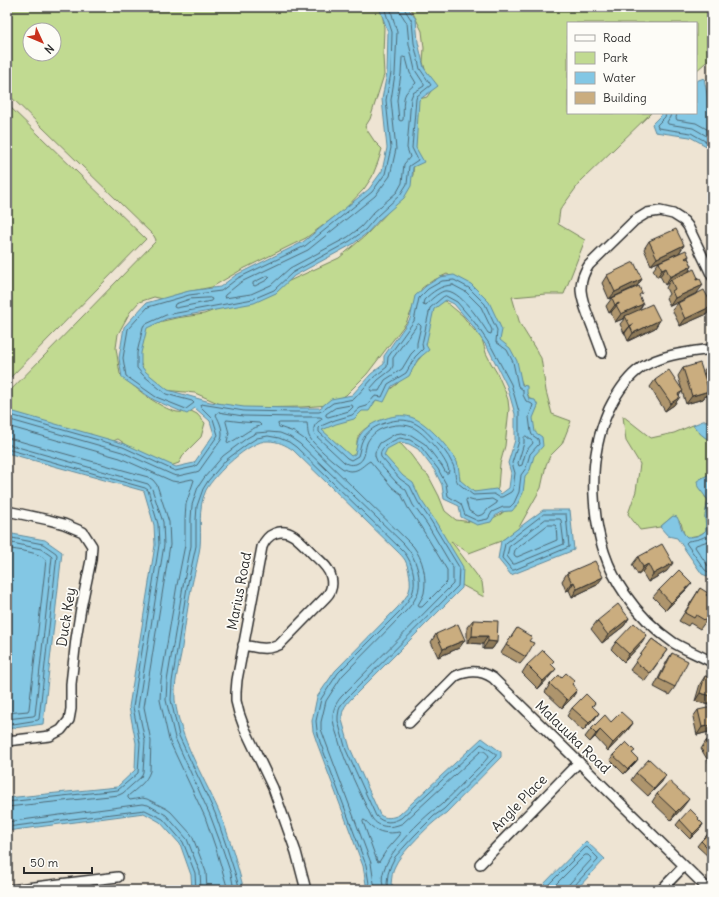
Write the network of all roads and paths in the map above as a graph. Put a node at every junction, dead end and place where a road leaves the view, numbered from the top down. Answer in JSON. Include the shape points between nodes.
{"nodes":[{"id":1,"x":712,"y":276,"type":"edge"},
{"id":2,"x":712,"y":349,"type":"edge"},
{"id":3,"x":602,"y":352,"type":"dead end"},
{"id":4,"x":7,"y":510,"type":"edge"},
{"id":5,"x":243,"y":645,"type":"junction"},
{"id":6,"x":712,"y":662,"type":"edge"},
{"id":7,"x":409,"y":723,"type":"dead end"},
{"id":8,"x":7,"y":741,"type":"edge"},
{"id":9,"x":579,"y":762,"type":"junction"},
{"id":10,"x":480,"y":864,"type":"dead end"},
{"id":11,"x":684,"y":866,"type":"junction"},
{"id":12,"x":118,"y":877,"type":"dead end"},
{"id":13,"x":10,"y":890,"type":"edge"},
{"id":14,"x":306,"y":890,"type":"edge"},
{"id":15,"x":661,"y":890,"type":"edge"},
{"id":16,"x":709,"y":890,"type":"edge"}],
"edges":[{"from":1,"to":3,"type":"street","via":[[692,233],[679,217],[660,211],[647,213],[634,221],[586,268],[582,276],[581,298]]},
{"from":2,"to":6,"type":"street","via":[[680,353],[655,360],[627,380],[607,415],[597,449],[594,478],[598,528],[608,562],[620,587],[643,617],[663,634],[685,649]]},
{"from":4,"to":8,"type":"street","name":"Duck Key","via":[[77,529],[83,532],[92,546],[76,638],[69,720],[61,730],[50,736]]},
{"from":5,"to":5,"type":"street","name":"Marius Road","via":[[265,649],[279,645],[331,590],[332,579],[328,569],[290,534],[273,534],[264,542]]},
{"from":5,"to":14,"type":"street","name":"Marius Road","via":[[236,686],[239,713],[278,800]]},
{"from":7,"to":9,"type":"street","name":"Malauuka Road","via":[[456,676],[470,671],[480,672],[493,678]]},
{"from":9,"to":10,"type":"street","name":"Angle Place"},
{"from":9,"to":11,"type":"street","name":"Malauuka Road"},
{"from":11,"to":15,"type":"street"},
{"from":11,"to":16,"type":"street","name":"Malauuka Road"},
{"from":12,"to":13,"type":"street"}]}
